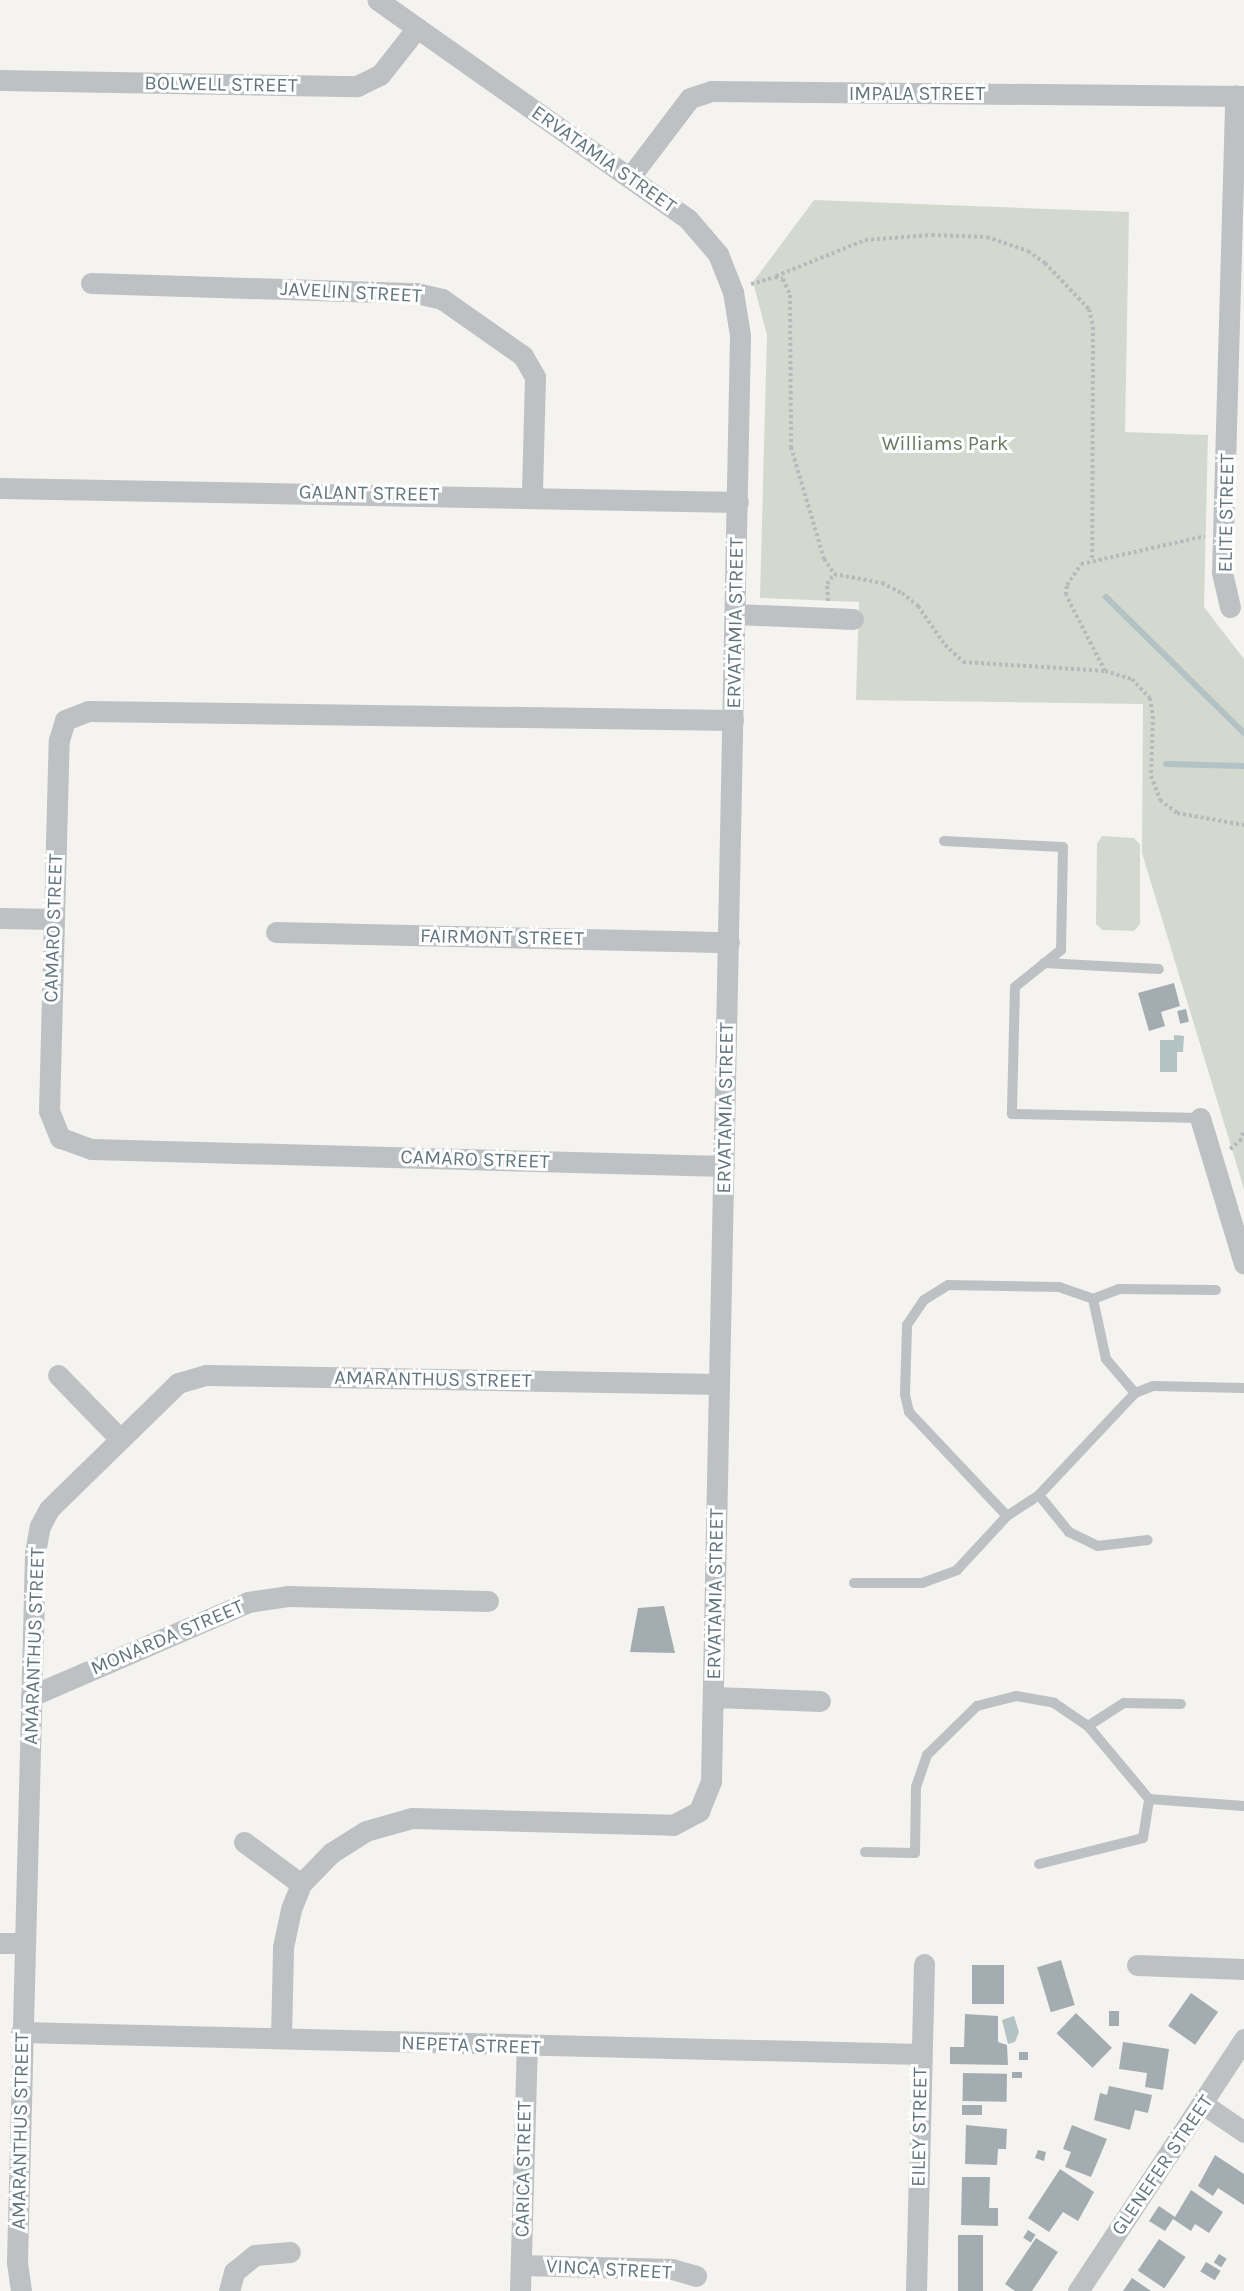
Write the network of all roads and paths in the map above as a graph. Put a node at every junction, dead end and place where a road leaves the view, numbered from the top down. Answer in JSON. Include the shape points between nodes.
{"nodes":[{"id":1,"x":376,"y":0,"type":"edge"},
{"id":2,"x":417,"y":28,"type":"junction"},
{"id":3,"x":0,"y":80,"type":"edge"},
{"id":4,"x":1240,"y":96,"type":"edge"},
{"id":5,"x":630,"y":177,"type":"junction"},
{"id":6,"x":775,"y":276,"type":"junction"},
{"id":7,"x":91,"y":283,"type":"dead end"},
{"id":8,"x":733,"y":292,"type":"junction"},
{"id":9,"x":1237,"y":306,"type":"edge"},
{"id":10,"x":0,"y":488,"type":"edge"},
{"id":11,"x":532,"y":495,"type":"junction"},
{"id":12,"x":738,"y":502,"type":"junction"},
{"id":13,"x":1234,"y":504,"type":"edge"},
{"id":14,"x":1223,"y":532,"type":"junction"},
{"id":15,"x":1092,"y":559,"type":"junction"},
{"id":16,"x":834,"y":574,"type":"junction"},
{"id":17,"x":1230,"y":607,"type":"dead end"},
{"id":18,"x":735,"y":614,"type":"junction"},
{"id":19,"x":829,"y":618,"type":"junction"},
{"id":20,"x":853,"y":619,"type":"dead end"},
{"id":21,"x":1105,"y":671,"type":"junction"},
{"id":22,"x":733,"y":720,"type":"junction"},
{"id":23,"x":1244,"y":825,"type":"edge"},
{"id":24,"x":944,"y":841,"type":"dead end"},
{"id":25,"x":0,"y":918,"type":"edge"},
{"id":26,"x":53,"y":919,"type":"junction"},
{"id":27,"x":276,"y":932,"type":"dead end"},
{"id":28,"x":729,"y":942,"type":"junction"},
{"id":29,"x":1044,"y":963,"type":"junction"},
{"id":30,"x":1159,"y":969,"type":"dead end"},
{"id":31,"x":1200,"y":1118,"type":"joint"},
{"id":32,"x":723,"y":1166,"type":"junction"},
{"id":33,"x":1244,"y":1264,"type":"edge"},
{"id":34,"x":1216,"y":1290,"type":"dead end"},
{"id":35,"x":1093,"y":1299,"type":"junction"},
{"id":36,"x":58,"y":1376,"type":"dead end"},
{"id":37,"x":719,"y":1384,"type":"junction"},
{"id":38,"x":1244,"y":1388,"type":"edge"},
{"id":39,"x":1135,"y":1393,"type":"junction"},
{"id":40,"x":120,"y":1439,"type":"junction"},
{"id":41,"x":1039,"y":1495,"type":"junction"},
{"id":42,"x":1007,"y":1516,"type":"junction"},
{"id":43,"x":1148,"y":1540,"type":"dead end"},
{"id":44,"x":854,"y":1583,"type":"dead end"},
{"id":45,"x":488,"y":1601,"type":"dead end"},
{"id":46,"x":31,"y":1696,"type":"junction"},
{"id":47,"x":713,"y":1697,"type":"junction"},
{"id":48,"x":820,"y":1701,"type":"dead end"},
{"id":49,"x":1181,"y":1704,"type":"dead end"},
{"id":50,"x":1088,"y":1726,"type":"junction"},
{"id":51,"x":1149,"y":1799,"type":"junction"},
{"id":52,"x":1244,"y":1806,"type":"edge"},
{"id":53,"x":244,"y":1842,"type":"dead end"},
{"id":54,"x":865,"y":1852,"type":"dead end"},
{"id":55,"x":1039,"y":1864,"type":"dead end"},
{"id":56,"x":301,"y":1884,"type":"junction"},
{"id":57,"x":0,"y":1943,"type":"edge"},
{"id":58,"x":24,"y":1943,"type":"junction"},
{"id":59,"x":924,"y":1964,"type":"dead end"},
{"id":60,"x":1137,"y":1965,"type":"dead end"},
{"id":61,"x":1244,"y":1969,"type":"edge"},
{"id":62,"x":21,"y":2032,"type":"junction"},
{"id":63,"x":281,"y":2038,"type":"junction"},
{"id":64,"x":1244,"y":2039,"type":"edge"},
{"id":65,"x":526,"y":2047,"type":"junction"},
{"id":66,"x":921,"y":2054,"type":"junction"},
{"id":67,"x":1203,"y":2104,"type":"junction"},
{"id":68,"x":1244,"y":2132,"type":"edge"},
{"id":69,"x":290,"y":2252,"type":"dead end"},
{"id":70,"x":521,"y":2265,"type":"junction"},
{"id":71,"x":696,"y":2276,"type":"dead end"},
{"id":72,"x":21,"y":2291,"type":"edge"},
{"id":73,"x":229,"y":2291,"type":"edge"},
{"id":74,"x":520,"y":2291,"type":"edge"},
{"id":75,"x":916,"y":2291,"type":"edge"},
{"id":76,"x":1078,"y":2291,"type":"edge"}],
"edges":[{"from":1,"to":2,"type":"street","name":"ERVATAMIA STREET"},
{"from":2,"to":3,"type":"street","name":"BOLWELL STREET","via":[[380,75],[357,86]]},
{"from":2,"to":5,"type":"street","name":"ERVATAMIA STREET"},
{"from":4,"to":5,"type":"street","name":"IMPALA STREET","via":[[711,91],[690,98]]},
{"from":4,"to":9,"type":"street","name":"ELITE STREET"},
{"from":5,"to":8,"type":"street","name":"ERVATAMIA STREET","via":[[688,219],[718,254]]},
{"from":6,"to":8,"type":"path"},
{"from":6,"to":15,"type":"path","via":[[865,240],[932,235],[987,237],[1028,251],[1045,263],[1089,309],[1093,327]]},
{"from":6,"to":16,"type":"path","via":[[783,279],[790,295],[791,447],[824,559]]},
{"from":7,"to":11,"type":"street","name":"JAVELIN STREET","via":[[416,293],[442,299],[524,356],[535,377]]},
{"from":8,"to":12,"type":"street","name":"ERVATAMIA STREET","via":[[740,335]]},
{"from":9,"to":13,"type":"street","name":"ELITE STREET"},
{"from":10,"to":11,"type":"street","name":"GALANT STREET"},
{"from":11,"to":12,"type":"street","name":"GALANT STREET"},
{"from":12,"to":18,"type":"street","name":"ERVATAMIA STREET"},
{"from":13,"to":14,"type":"street","name":"ELITE STREET"},
{"from":14,"to":15,"type":"path"},
{"from":14,"to":17,"type":"street","name":"ELITE STREET","via":[[1222,572]]},
{"from":15,"to":21,"type":"path","via":[[1081,564],[1067,585],[1066,595]]},
{"from":16,"to":19,"type":"path","via":[[827,584]]},
{"from":16,"to":21,"type":"path","via":[[882,583],[902,593],[918,606],[945,645],[963,662]]},
{"from":18,"to":19,"type":"street"},
{"from":18,"to":22,"type":"street","name":"ERVATAMIA STREET"},
{"from":19,"to":20,"type":"street"},
{"from":21,"to":23,"type":"path","via":[[1132,679],[1150,698],[1151,776],[1160,800],[1177,813]]},
{"from":22,"to":26,"type":"street","name":"CAMARO STREET","via":[[88,711],[65,720],[59,740]]},
{"from":22,"to":28,"type":"street","name":"ERVATAMIA STREET"},
{"from":24,"to":29,"type":"lane","via":[[1063,847],[1061,950]]},
{"from":25,"to":26,"type":"street"},
{"from":26,"to":32,"type":"street","name":"CAMARO STREET","via":[[49,1111],[60,1138],[92,1149]]},
{"from":27,"to":28,"type":"street","name":"FAIRMONT STREET"},
{"from":28,"to":32,"type":"street","name":"ERVATAMIA STREET"},
{"from":29,"to":30,"type":"lane"},
{"from":29,"to":31,"type":"lane","via":[[1015,987],[1012,1114]]},
{"from":31,"to":33,"type":"street"},
{"from":32,"to":37,"type":"street","name":"ERVATAMIA STREET"},
{"from":34,"to":35,"type":"lane","via":[[1119,1288]]},
{"from":35,"to":39,"type":"lane","via":[[1107,1359]]},
{"from":35,"to":42,"type":"lane","via":[[1059,1287],[948,1285],[924,1300],[907,1325],[904,1394],[909,1412]]},
{"from":36,"to":40,"type":"street"},
{"from":37,"to":40,"type":"street","name":"AMARANTHUS STREET","via":[[206,1375],[178,1383]]},
{"from":37,"to":47,"type":"street","name":"ERVATAMIA STREET"},
{"from":38,"to":39,"type":"lane","via":[[1153,1386]]},
{"from":39,"to":41,"type":"lane"},
{"from":40,"to":46,"type":"street","name":"AMARANTHUS STREET","via":[[49,1509],[40,1526]]},
{"from":41,"to":42,"type":"lane"},
{"from":41,"to":43,"type":"lane","via":[[1069,1532],[1098,1546]]},
{"from":42,"to":44,"type":"lane","via":[[957,1570],[922,1583]]},
{"from":45,"to":46,"type":"street","name":"MONARDA STREET","via":[[288,1596],[248,1602]]},
{"from":46,"to":58,"type":"street","name":"AMARANTHUS STREET"},
{"from":47,"to":48,"type":"street"},
{"from":47,"to":56,"type":"street","name":"ERVATAMIA STREET","via":[[711,1781],[699,1811],[673,1825],[412,1818],[366,1831],[331,1853]]},
{"from":49,"to":50,"type":"lane","via":[[1124,1703]]},
{"from":50,"to":51,"type":"lane"},
{"from":50,"to":54,"type":"lane","via":[[1054,1702],[1016,1696],[977,1706],[927,1755],[916,1787],[915,1853]]},
{"from":51,"to":52,"type":"lane"},
{"from":51,"to":55,"type":"lane","via":[[1143,1838]]},
{"from":53,"to":56,"type":"street"},
{"from":56,"to":63,"type":"street","name":"ERVATAMIA STREET","via":[[283,1947]]},
{"from":57,"to":58,"type":"street"},
{"from":58,"to":62,"type":"street","name":"AMARANTHUS STREET"},
{"from":59,"to":66,"type":"street","name":"EILEY STREET"},
{"from":60,"to":61,"type":"street"},
{"from":62,"to":63,"type":"street","name":"NEPETA STREET"},
{"from":62,"to":72,"type":"street","name":"AMARANTHUS STREET","via":[[17,2261]]},
{"from":63,"to":65,"type":"street","name":"NEPETA STREET"},
{"from":64,"to":67,"type":"street","name":"GLENEFER STREET"},
{"from":65,"to":66,"type":"street","name":"NEPETA STREET"},
{"from":65,"to":70,"type":"street","name":"CARICA STREET"},
{"from":66,"to":75,"type":"street","name":"EILEY STREET"},
{"from":67,"to":68,"type":"street"},
{"from":67,"to":76,"type":"street","name":"GLENEFER STREET"},
{"from":69,"to":73,"type":"street","via":[[255,2254],[234,2272]]},
{"from":70,"to":71,"type":"street","name":"VINCA STREET","via":[[672,2269]]},
{"from":70,"to":74,"type":"street","name":"CARICA STREET"}]}
